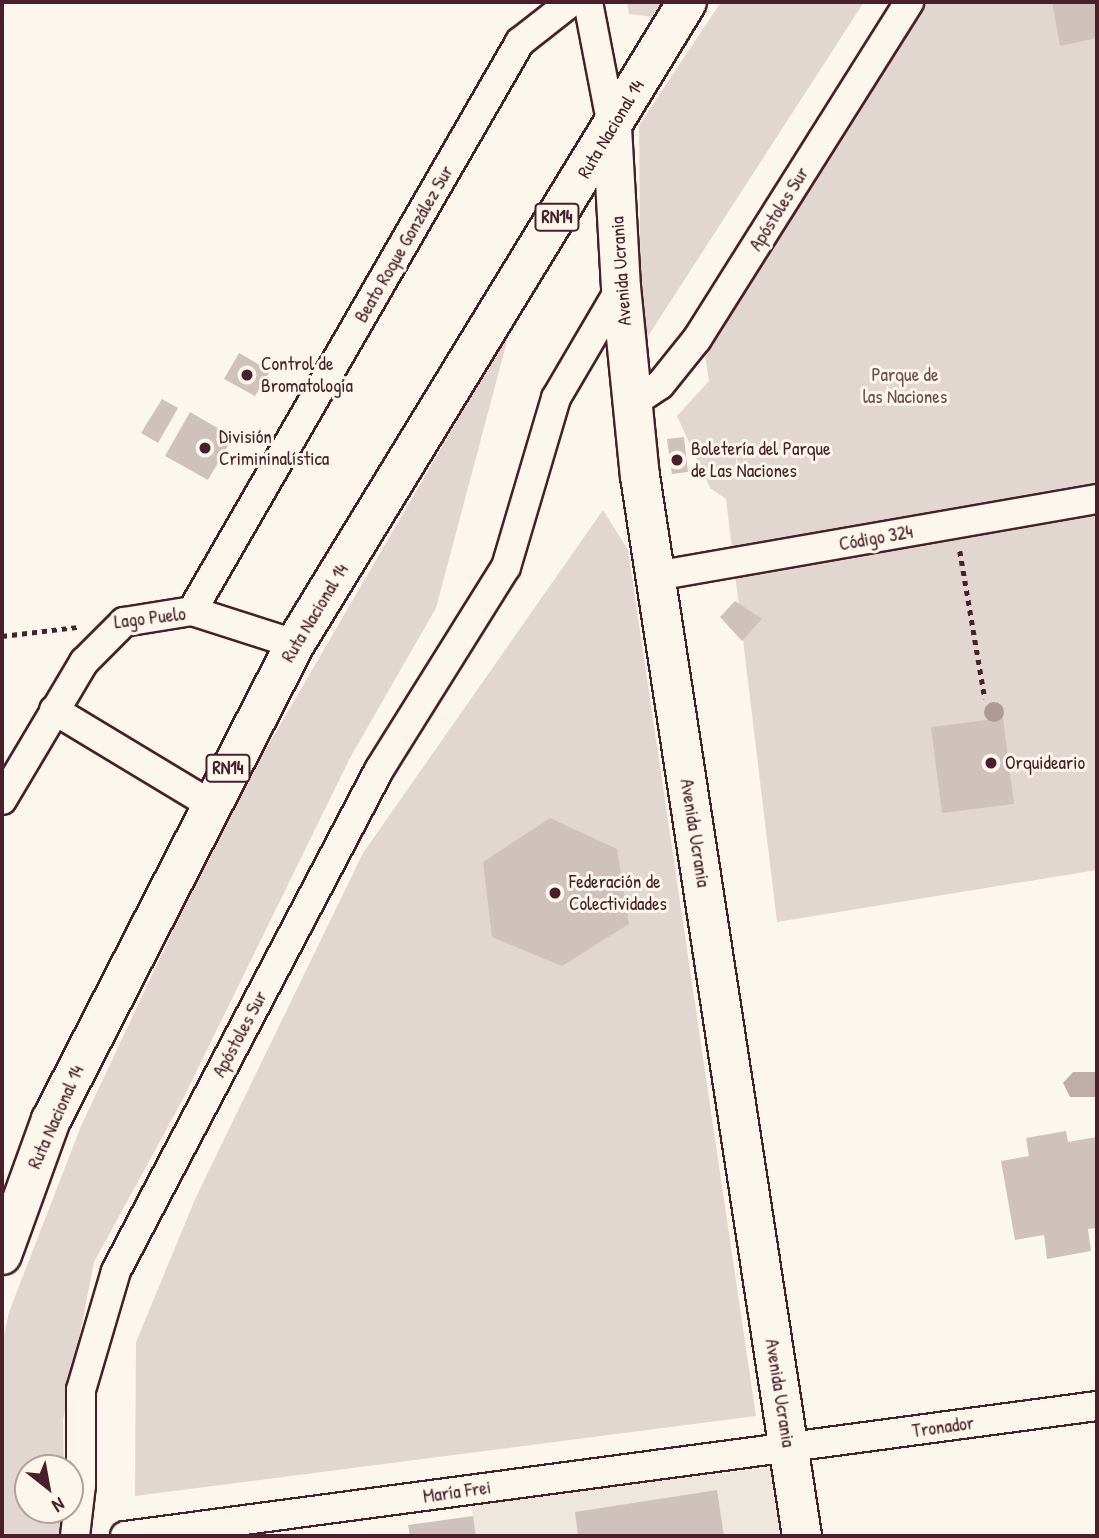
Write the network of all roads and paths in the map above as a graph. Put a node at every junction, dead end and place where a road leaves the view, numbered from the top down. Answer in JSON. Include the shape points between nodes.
{"nodes":[{"id":1,"x":572,"y":2,"type":"edge"},
{"id":2,"x":588,"y":2,"type":"edge"},
{"id":3,"x":687,"y":2,"type":"edge"},
{"id":4,"x":909,"y":2,"type":"edge"},
{"id":5,"x":612,"y":127,"type":"junction"},
{"id":6,"x":621,"y":287,"type":"junction"},
{"id":7,"x":633,"y":403,"type":"junction"},
{"id":8,"x":1097,"y":499,"type":"edge"},
{"id":9,"x":956,"y":524,"type":"junction"},
{"id":10,"x":656,"y":576,"type":"junction"},
{"id":11,"x":192,"y":611,"type":"junction"},
{"id":12,"x":124,"y":622,"type":"junction"},
{"id":13,"x":2,"y":636,"type":"edge"},
{"id":14,"x":295,"y":644,"type":"junction"},
{"id":15,"x":985,"y":699,"type":"dead end"},
{"id":16,"x":54,"y":710,"type":"junction"},
{"id":17,"x":2,"y":800,"type":"edge"},
{"id":18,"x":210,"y":804,"type":"junction"},
{"id":19,"x":2,"y":1255,"type":"edge"},
{"id":20,"x":1097,"y":1406,"type":"edge"},
{"id":21,"x":788,"y":1448,"type":"junction"},
{"id":22,"x":75,"y":1536,"type":"edge"},
{"id":23,"x":125,"y":1536,"type":"edge"},
{"id":24,"x":802,"y":1536,"type":"edge"}],
"edges":[{"from":1,"to":11,"type":"street","name":"Beato Roque González Sur","via":[[520,41]]},
{"from":2,"to":5,"type":"street"},
{"from":3,"to":5,"type":"main road","name":"Ruta Nacional 14","number":"RN14"},
{"from":4,"to":7,"type":"street","name":"Apóstoles Sur","via":[[697,339],[660,385]]},
{"from":5,"to":6,"type":"main road","name":"Avenida Ucrania"},
{"from":5,"to":14,"type":"main road","name":"Ruta Nacional 14","number":"RN14"},
{"from":6,"to":7,"type":"main road","name":"Avenida Ucrania"},
{"from":6,"to":22,"type":"street","name":"Apóstoles Sur","via":[[556,398],[506,567],[379,771],[116,1271],[81,1390],[81,1485]]},
{"from":7,"to":10,"type":"main road","name":"Avenida Ucrania"},
{"from":8,"to":9,"type":"street","name":"Código 324"},
{"from":9,"to":10,"type":"street","name":"Código 324"},
{"from":9,"to":15,"type":"path"},
{"from":10,"to":21,"type":"main road","name":"Avenida Ucrania"},
{"from":11,"to":12,"type":"street","name":"Lago Puelo"},
{"from":11,"to":14,"type":"street","name":"Lago Puelo"},
{"from":12,"to":13,"type":"path","name":"Lago Puelo"},
{"from":12,"to":16,"type":"street","via":[[85,662]]},
{"from":14,"to":18,"type":"main road","name":"Ruta Nacional 14","number":"RN14"},
{"from":16,"to":17,"type":"street"},
{"from":16,"to":18,"type":"street"},
{"from":18,"to":19,"type":"main road","name":"Ruta Nacional 14","number":"RN14","via":[[51,1120]]},
{"from":20,"to":21,"type":"street","name":"Tronador"},
{"from":21,"to":23,"type":"street","name":"María Frei"},
{"from":21,"to":24,"type":"main road","name":"Avenida Ucrania"}]}
